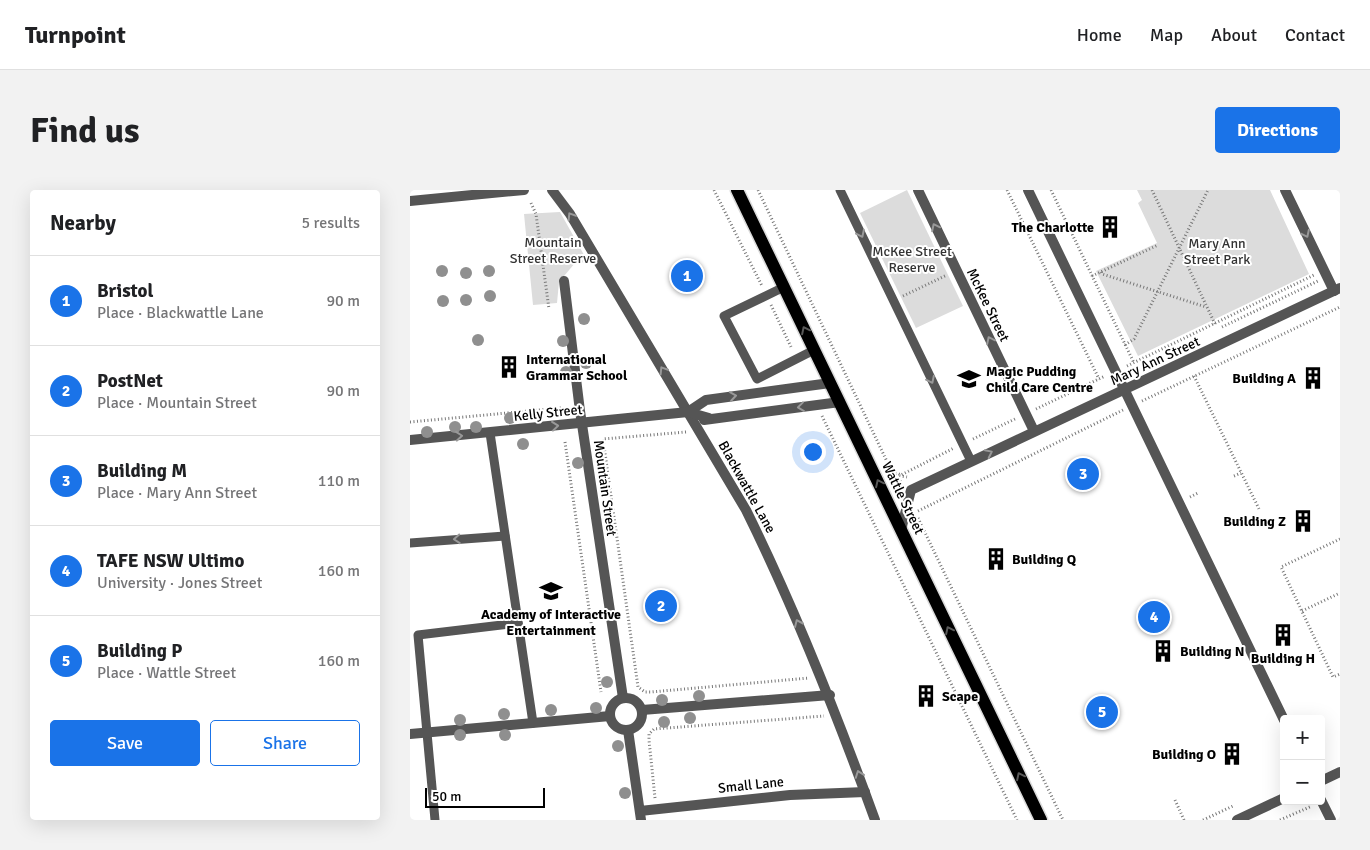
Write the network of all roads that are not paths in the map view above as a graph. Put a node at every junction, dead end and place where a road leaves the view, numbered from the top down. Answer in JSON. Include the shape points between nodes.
{"nodes":[{"id":1,"x":524,"y":190,"type":"edge"},
{"id":2,"x":552,"y":190,"type":"edge"},
{"id":3,"x":737,"y":190,"type":"edge"},
{"id":4,"x":840,"y":190,"type":"edge"},
{"id":5,"x":918,"y":190,"type":"edge"},
{"id":6,"x":1028,"y":190,"type":"edge"},
{"id":7,"x":1285,"y":190,"type":"edge"},
{"id":8,"x":410,"y":201,"type":"edge"},
{"id":9,"x":564,"y":281,"type":"dead end"},
{"id":10,"x":784,"y":287,"type":"junction"},
{"id":11,"x":1337,"y":289,"type":"edge"},
{"id":12,"x":814,"y":350,"type":"junction"},
{"id":13,"x":830,"y":383,"type":"junction"},
{"id":14,"x":1124,"y":391,"type":"junction"},
{"id":15,"x":840,"y":402,"type":"junction"},
{"id":16,"x":688,"y":412,"type":"junction"},
{"id":17,"x":709,"y":418,"type":"junction"},
{"id":18,"x":695,"y":422,"type":"junction"},
{"id":19,"x":582,"y":424,"type":"junction"},
{"id":20,"x":1034,"y":431,"type":"junction"},
{"id":21,"x":490,"y":433,"type":"junction"},
{"id":22,"x":410,"y":440,"type":"edge"},
{"id":23,"x":971,"y":462,"type":"junction"},
{"id":24,"x":901,"y":530,"type":"junction"},
{"id":25,"x":505,"y":536,"type":"junction"},
{"id":26,"x":410,"y":543,"type":"edge"},
{"id":27,"x":518,"y":623,"type":"junction"},
{"id":28,"x":830,"y":695,"type":"junction"},
{"id":29,"x":623,"y":698,"type":"junction"},
{"id":30,"x":642,"y":710,"type":"junction"},
{"id":31,"x":1282,"y":715,"type":"edge"},
{"id":32,"x":610,"y":716,"type":"junction"},
{"id":33,"x":533,"y":723,"type":"junction"},
{"id":34,"x":628,"y":730,"type":"junction"},
{"id":35,"x":426,"y":732,"type":"junction"},
{"id":36,"x":410,"y":734,"type":"edge"},
{"id":37,"x":1340,"y":772,"type":"edge"},
{"id":38,"x":1325,"y":779,"type":"edge"},
{"id":39,"x":865,"y":792,"type":"junction"},
{"id":40,"x":1280,"y":800,"type":"edge"},
{"id":41,"x":1324,"y":805,"type":"edge"},
{"id":42,"x":641,"y":815,"type":"edge"},
{"id":43,"x":435,"y":820,"type":"edge"},
{"id":44,"x":875,"y":820,"type":"edge"},
{"id":45,"x":1041,"y":820,"type":"edge"},
{"id":46,"x":1237,"y":820,"type":"edge"},
{"id":47,"x":1331,"y":820,"type":"edge"}],
"edges":[{"from":1,"to":8,"type":"street"},
{"from":16,"to":2,"type":"street","name":"Blackwattle Lane","one_way":true,"via":[[570,214]]},
{"from":3,"to":10,"type":"main road","name":"Wattle Street"},
{"from":4,"to":23,"type":"lane","one_way":true},
{"from":20,"to":5,"type":"street","name":"McKee Street","one_way":true},
{"from":6,"to":14,"type":"street"},
{"from":7,"to":11,"type":"street","one_way":true,"via":[[1324,274]]},
{"from":9,"to":19,"type":"street","name":"Mountain Street"},
{"from":12,"to":10,"type":"main road","name":"Wattle Street","one_way":true},
{"from":10,"to":12,"type":"lane","via":[[724,316],[757,378]]},
{"from":11,"to":14,"type":"street","name":"Mary Ann Street"},
{"from":12,"to":13,"type":"main road","name":"Wattle Street"},
{"from":13,"to":15,"type":"main road","name":"Wattle Street"},
{"from":16,"to":13,"type":"street","name":"Kelly Street","one_way":true,"via":[[706,400]]},
{"from":14,"to":20,"type":"street","name":"Mary Ann Street"},
{"from":14,"to":31,"type":"street"},
{"from":15,"to":17,"type":"street","name":"Kelly Street","one_way":true},
{"from":24,"to":15,"type":"main road","name":"Wattle Street","one_way":true},
{"from":16,"to":17,"type":"street","name":"Kelly Street"},
{"from":16,"to":18,"type":"street","name":"Blackwattle Lane"},
{"from":16,"to":19,"type":"street","name":"Kelly Street"},
{"from":17,"to":18,"type":"street","name":"Kelly Street"},
{"from":28,"to":18,"type":"street","name":"Blackwattle Lane","one_way":true,"via":[[750,518]]},
{"from":21,"to":19,"type":"street","name":"Kelly Street","one_way":true},
{"from":19,"to":29,"type":"street","name":"Mountain Street"},
{"from":23,"to":20,"type":"street","name":"Mary Ann Street","one_way":true},
{"from":22,"to":21,"type":"street","name":"Kelly Street","one_way":true},
{"from":21,"to":25,"type":"lane"},
{"from":23,"to":24,"type":"street","name":"Mary Ann Street","via":[[911,490]]},
{"from":45,"to":24,"type":"main road","name":"Wattle Street","one_way":true},
{"from":25,"to":26,"type":"lane","one_way":true},
{"from":25,"to":27,"type":"lane"},
{"from":27,"to":33,"type":"lane"},
{"from":27,"to":35,"type":"lane","via":[[418,635]]},
{"from":28,"to":30,"type":"street"},
{"from":39,"to":28,"type":"street","name":"Blackwattle Lane","one_way":true},
{"from":29,"to":30,"type":"street","via":[[637,702]]},
{"from":29,"to":32,"type":"street","via":[[614,702]]},
{"from":30,"to":34,"type":"street","via":[[638,725]]},
{"from":32,"to":33,"type":"street"},
{"from":32,"to":34,"type":"street","via":[[614,725]]},
{"from":33,"to":35,"type":"street"},
{"from":34,"to":42,"type":"street"},
{"from":35,"to":36,"type":"street"},
{"from":35,"to":43,"type":"lane"},
{"from":37,"to":38,"type":"street"},
{"from":39,"to":42,"type":"street","name":"Small Lane","via":[[790,795],[656,809]]},
{"from":39,"to":44,"type":"street","name":"Blackwattle Lane"},
{"from":40,"to":46,"type":"street"},
{"from":41,"to":47,"type":"street"}]}
